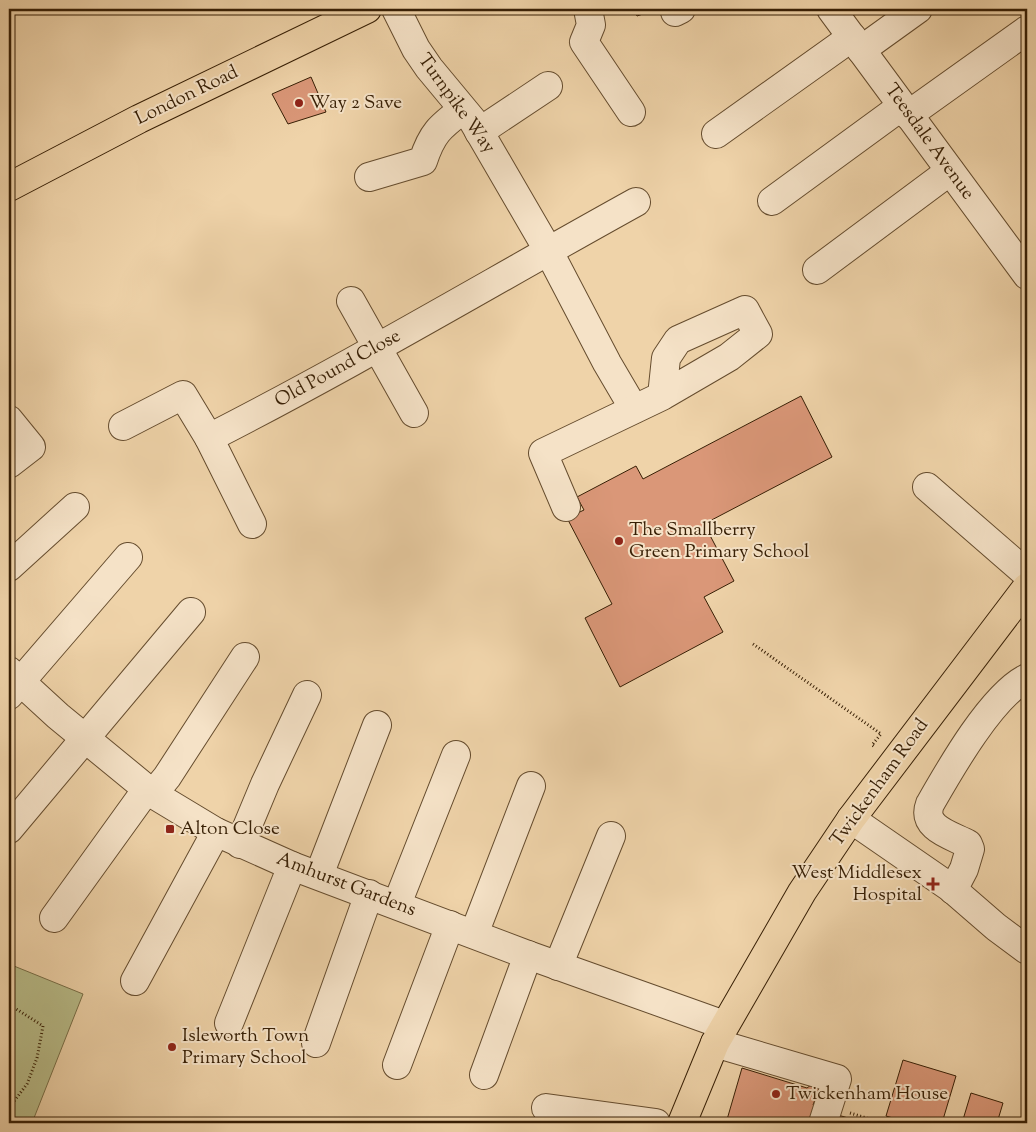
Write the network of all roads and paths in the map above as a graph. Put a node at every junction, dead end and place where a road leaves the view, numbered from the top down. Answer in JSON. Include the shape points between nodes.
{"nodes":[{"id":1,"x":367,"y":9,"type":"edge"},
{"id":2,"x":396,"y":9,"type":"edge"},
{"id":3,"x":588,"y":9,"type":"edge"},
{"id":4,"x":832,"y":9,"type":"edge"},
{"id":5,"x":918,"y":9,"type":"edge"},
{"id":6,"x":1026,"y":21,"type":"edge"},
{"id":7,"x":856,"y":43,"type":"junction"},
{"id":8,"x":548,"y":86,"type":"dead end"},
{"id":9,"x":462,"y":110,"type":"junction"},
{"id":10,"x":905,"y":110,"type":"junction"},
{"id":11,"x":631,"y":112,"type":"dead end"},
{"id":12,"x":480,"y":132,"type":"junction"},
{"id":13,"x":716,"y":134,"type":"dead end"},
{"id":14,"x":950,"y":171,"type":"junction"},
{"id":15,"x":369,"y":177,"type":"dead end"},
{"id":16,"x":9,"y":187,"type":"edge"},
{"id":17,"x":772,"y":201,"type":"dead end"},
{"id":18,"x":636,"y":202,"type":"dead end"},
{"id":19,"x":548,"y":250,"type":"junction"},
{"id":20,"x":817,"y":270,"type":"dead end"},
{"id":21,"x":1027,"y":275,"type":"edge"},
{"id":22,"x":351,"y":301,"type":"dead end"},
{"id":23,"x":378,"y":348,"type":"junction"},
{"id":24,"x":662,"y":396,"type":"dead end"},
{"id":25,"x":634,"y":409,"type":"junction"},
{"id":26,"x":414,"y":413,"type":"dead end"},
{"id":27,"x":9,"y":420,"type":"edge"},
{"id":28,"x":123,"y":426,"type":"dead end"},
{"id":29,"x":209,"y":438,"type":"junction"},
{"id":30,"x":9,"y":464,"type":"edge"},
{"id":31,"x":927,"y":487,"type":"dead end"},
{"id":32,"x":74,"y":507,"type":"dead end"},
{"id":33,"x":566,"y":507,"type":"dead end"},
{"id":34,"x":252,"y":524,"type":"dead end"},
{"id":35,"x":128,"y":558,"type":"dead end"},
{"id":36,"x":9,"y":567,"type":"edge"},
{"id":37,"x":1027,"y":574,"type":"edge"},
{"id":38,"x":1027,"y":587,"type":"edge"},
{"id":39,"x":191,"y":612,"type":"dead end"},
{"id":40,"x":753,"y":644,"type":"dead end"},
{"id":41,"x":245,"y":657,"type":"dead end"},
{"id":42,"x":1027,"y":678,"type":"edge"},
{"id":43,"x":13,"y":682,"type":"edge"},
{"id":44,"x":307,"y":695,"type":"dead end"},
{"id":45,"x":377,"y":725,"type":"dead end"},
{"id":46,"x":84,"y":738,"type":"junction"},
{"id":47,"x":878,"y":750,"type":"dead end"},
{"id":48,"x":456,"y":755,"type":"dead end"},
{"id":49,"x":531,"y":786,"type":"dead end"},
{"id":50,"x":150,"y":792,"type":"junction"},
{"id":51,"x":851,"y":819,"type":"junction"},
{"id":52,"x":9,"y":829,"type":"edge"},
{"id":53,"x":216,"y":832,"type":"junction"},
{"id":54,"x":611,"y":836,"type":"dead end"},
{"id":55,"x":240,"y":844,"type":"junction"},
{"id":56,"x":292,"y":866,"type":"junction"},
{"id":57,"x":319,"y":875,"type":"junction"},
{"id":58,"x":953,"y":890,"type":"junction"},
{"id":59,"x":370,"y":894,"type":"junction"},
{"id":60,"x":397,"y":904,"type":"junction"},
{"id":61,"x":54,"y":918,"type":"dead end"},
{"id":62,"x":462,"y":929,"type":"junction"},
{"id":63,"x":1027,"y":950,"type":"edge"},
{"id":64,"x":528,"y":954,"type":"junction"},
{"id":65,"x":558,"y":966,"type":"junction"},
{"id":66,"x":135,"y":981,"type":"dead end"},
{"id":67,"x":9,"y":1002,"type":"edge"},
{"id":68,"x":229,"y":1023,"type":"dead end"},
{"id":69,"x":720,"y":1034,"type":"junction"},
{"id":70,"x":316,"y":1044,"type":"dead end"},
{"id":71,"x":397,"y":1065,"type":"dead end"},
{"id":72,"x":484,"y":1075,"type":"dead end"},
{"id":73,"x":9,"y":1108,"type":"edge"},
{"id":74,"x":546,"y":1108,"type":"dead end"},
{"id":75,"x":826,"y":1115,"type":"edge"},
{"id":76,"x":656,"y":1123,"type":"edge"},
{"id":77,"x":682,"y":1123,"type":"edge"},
{"id":78,"x":883,"y":1123,"type":"edge"}],
"edges":[{"from":1,"to":16,"type":"main road","name":"London Road","via":[[154,112]]},
{"from":2,"to":9,"type":"street","name":"Turnpike Way","via":[[416,49]]},
{"from":3,"to":11,"type":"street","via":[[590,24],[584,42]]},
{"from":4,"to":7,"type":"street","name":"Teesdale Avenue"},
{"from":5,"to":7,"type":"street"},
{"from":6,"to":10,"type":"street"},
{"from":7,"to":10,"type":"street","name":"Teesdale Avenue"},
{"from":7,"to":13,"type":"street"},
{"from":8,"to":12,"type":"street"},
{"from":9,"to":12,"type":"street","name":"Turnpike Way"},
{"from":9,"to":15,"type":"street","via":[[440,127],[423,161]]},
{"from":10,"to":14,"type":"street","name":"Teesdale Avenue"},
{"from":10,"to":17,"type":"street"},
{"from":12,"to":19,"type":"street","name":"Turnpike Way"},
{"from":14,"to":20,"type":"street"},
{"from":14,"to":21,"type":"street","name":"Teesdale Avenue"},
{"from":18,"to":19,"type":"street"},
{"from":19,"to":23,"type":"street","name":"Old Pound Close"},
{"from":19,"to":25,"type":"street","name":"Turnpike Way"},
{"from":22,"to":23,"type":"street"},
{"from":23,"to":26,"type":"street"},
{"from":23,"to":29,"type":"street","name":"Old Pound Close"},
{"from":24,"to":25,"type":"street"},
{"from":25,"to":33,"type":"street","via":[[543,453]]},
{"from":27,"to":30,"type":"street","via":[[31,447]]},
{"from":28,"to":29,"type":"street","via":[[183,395]]},
{"from":29,"to":34,"type":"street"},
{"from":31,"to":37,"type":"street"},
{"from":32,"to":36,"type":"street"},
{"from":35,"to":43,"type":"street"},
{"from":38,"to":51,"type":"main road","name":"Twickenham Road"},
{"from":39,"to":46,"type":"street"},
{"from":40,"to":47,"type":"path","via":[[881,734],[872,745]]},
{"from":41,"to":50,"type":"street","via":[[167,777]]},
{"from":42,"to":58,"type":"street","via":[[986,715],[927,811],[935,827],[968,844],[970,849]]},
{"from":43,"to":46,"type":"street","name":"Amhurst Gardens"},
{"from":44,"to":55,"type":"street"},
{"from":45,"to":57,"type":"street"},
{"from":46,"to":50,"type":"street","name":"Amhurst Gardens"},
{"from":46,"to":52,"type":"street"},
{"from":48,"to":60,"type":"street"},
{"from":49,"to":62,"type":"street"},
{"from":50,"to":53,"type":"street","name":"Amhurst Gardens"},
{"from":50,"to":61,"type":"street"},
{"from":51,"to":58,"type":"street"},
{"from":51,"to":69,"type":"main road","name":"Twickenham Road","via":[[802,892]]},
{"from":53,"to":55,"type":"street","name":"Amhurst Gardens"},
{"from":53,"to":66,"type":"street"},
{"from":54,"to":65,"type":"street"},
{"from":55,"to":56,"type":"street","name":"Amhurst Gardens"},
{"from":56,"to":57,"type":"street","name":"Amhurst Gardens"},
{"from":56,"to":68,"type":"street"},
{"from":57,"to":59,"type":"street","name":"Amhurst Gardens"},
{"from":58,"to":63,"type":"street","via":[[989,934]]},
{"from":59,"to":60,"type":"street","name":"Amhurst Gardens"},
{"from":59,"to":70,"type":"street"},
{"from":60,"to":62,"type":"street","name":"Amhurst Gardens"},
{"from":62,"to":64,"type":"street","name":"Amhurst Gardens"},
{"from":62,"to":71,"type":"street"},
{"from":64,"to":65,"type":"street","name":"Amhurst Gardens"},
{"from":64,"to":72,"type":"street"},
{"from":65,"to":69,"type":"street","name":"Amhurst Gardens"},
{"from":67,"to":73,"type":"path","via":[[43,1026],[37,1058],[27,1084]]},
{"from":69,"to":75,"type":"street","name":"Amhurst Gardens","via":[[837,1079]]},
{"from":69,"to":77,"type":"main road","name":"Twickenham Road"},
{"from":74,"to":76,"type":"street"},
{"from":75,"to":78,"type":"path"}]}
